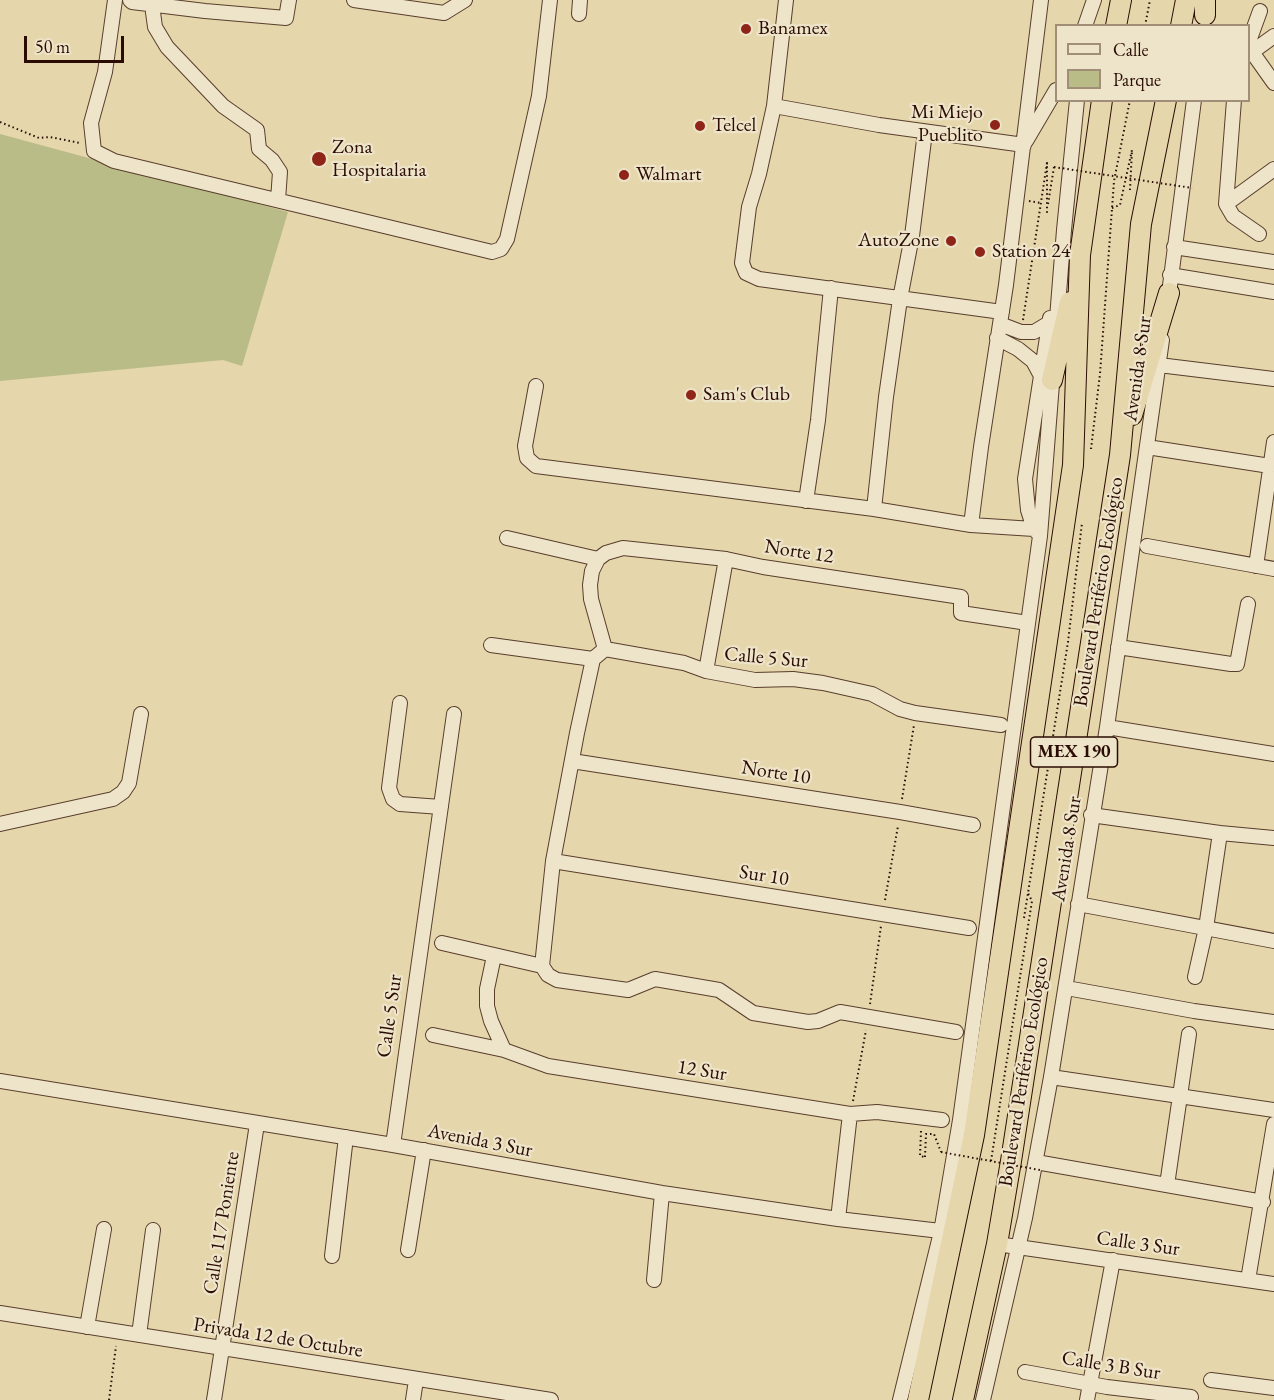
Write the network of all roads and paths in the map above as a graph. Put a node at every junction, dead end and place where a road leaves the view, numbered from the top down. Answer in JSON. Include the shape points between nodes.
{"nodes":[{"id":1,"x":114,"y":0,"type":"edge"},
{"id":2,"x":130,"y":0,"type":"edge"},
{"id":3,"x":289,"y":0,"type":"edge"},
{"id":4,"x":354,"y":0,"type":"edge"},
{"id":5,"x":465,"y":0,"type":"edge"},
{"id":6,"x":550,"y":0,"type":"edge"},
{"id":7,"x":580,"y":0,"type":"edge"},
{"id":8,"x":786,"y":0,"type":"edge"},
{"id":9,"x":1041,"y":0,"type":"edge"},
{"id":10,"x":1089,"y":0,"type":"edge"},
{"id":11,"x":1094,"y":0,"type":"edge"},
{"id":12,"x":1121,"y":0,"type":"edge"},
{"id":13,"x":1150,"y":0,"type":"edge"},
{"id":14,"x":1186,"y":0,"type":"edge"},
{"id":15,"x":152,"y":5,"type":"junction"},
{"id":16,"x":1260,"y":11,"type":"dead end"},
{"id":17,"x":579,"y":14,"type":"dead end"},
{"id":18,"x":1085,"y":24,"type":"edge"},
{"id":19,"x":1085,"y":24,"type":"edge"},
{"id":20,"x":1116,"y":24,"type":"edge"},
{"id":21,"x":1145,"y":24,"type":"edge"},
{"id":22,"x":1181,"y":24,"type":"edge"},
{"id":23,"x":1274,"y":36,"type":"edge"},
{"id":24,"x":1250,"y":49,"type":"edge"},
{"id":25,"x":1274,"y":83,"type":"edge"},
{"id":26,"x":1055,"y":92,"type":"edge"},
{"id":27,"x":1077,"y":102,"type":"edge"},
{"id":28,"x":1102,"y":102,"type":"edge"},
{"id":29,"x":1166,"y":102,"type":"edge"},
{"id":30,"x":1194,"y":102,"type":"edge"},
{"id":31,"x":1234,"y":102,"type":"edge"},
{"id":32,"x":774,"y":106,"type":"junction"},
{"id":33,"x":0,"y":122,"type":"edge"},
{"id":34,"x":925,"y":132,"type":"junction"},
{"id":35,"x":1024,"y":146,"type":"junction"},
{"id":36,"x":94,"y":152,"type":"junction"},
{"id":37,"x":1274,"y":169,"type":"edge"},
{"id":38,"x":1135,"y":186,"type":"dead end"},
{"id":39,"x":1192,"y":188,"type":"dead end"},
{"id":40,"x":1130,"y":192,"type":"dead end"},
{"id":41,"x":1133,"y":195,"type":"dead end"},
{"id":42,"x":278,"y":200,"type":"junction"},
{"id":43,"x":1226,"y":204,"type":"junction"},
{"id":44,"x":1112,"y":208,"type":"dead end"},
{"id":45,"x":1064,"y":230,"type":"junction"},
{"id":46,"x":1259,"y":234,"type":"dead end"},
{"id":47,"x":1174,"y":247,"type":"junction"},
{"id":48,"x":1080,"y":255,"type":"junction"},
{"id":49,"x":1274,"y":262,"type":"edge"},
{"id":50,"x":1170,"y":284,"type":"junction"},
{"id":51,"x":831,"y":288,"type":"junction"},
{"id":52,"x":1274,"y":292,"type":"edge"},
{"id":53,"x":900,"y":299,"type":"junction"},
{"id":54,"x":1049,"y":323,"type":"junction"},
{"id":55,"x":1000,"y":325,"type":"junction"},
{"id":56,"x":1021,"y":332,"type":"junction"},
{"id":57,"x":1159,"y":365,"type":"junction"},
{"id":58,"x":1047,"y":378,"type":"junction"},
{"id":59,"x":1274,"y":379,"type":"edge"},
{"id":60,"x":536,"y":386,"type":"dead end"},
{"id":61,"x":1274,"y":442,"type":"edge"},
{"id":62,"x":1147,"y":447,"type":"junction"},
{"id":63,"x":1120,"y":455,"type":"junction"},
{"id":64,"x":1271,"y":473,"type":"edge"},
{"id":65,"x":806,"y":501,"type":"junction"},
{"id":66,"x":874,"y":509,"type":"junction"},
{"id":67,"x":971,"y":525,"type":"junction"},
{"id":68,"x":1037,"y":533,"type":"junction"},
{"id":69,"x":507,"y":538,"type":"dead end"},
{"id":70,"x":1147,"y":546,"type":"dead end"},
{"id":71,"x":598,"y":559,"type":"junction"},
{"id":72,"x":726,"y":559,"type":"junction"},
{"id":73,"x":1256,"y":566,"type":"junction"},
{"id":74,"x":1274,"y":569,"type":"edge"},
{"id":75,"x":1248,"y":604,"type":"dead end"},
{"id":76,"x":1028,"y":623,"type":"junction"},
{"id":77,"x":491,"y":645,"type":"dead end"},
{"id":78,"x":1118,"y":647,"type":"junction"},
{"id":79,"x":605,"y":650,"type":"junction"},
{"id":80,"x":593,"y":658,"type":"junction"},
{"id":81,"x":706,"y":671,"type":"junction"},
{"id":82,"x":400,"y":703,"type":"dead end"},
{"id":83,"x":141,"y":714,"type":"dead end"},
{"id":84,"x":454,"y":714,"type":"dead end"},
{"id":85,"x":1001,"y":725,"type":"dead end"},
{"id":86,"x":1107,"y":727,"type":"junction"},
{"id":87,"x":1274,"y":754,"type":"edge"},
{"id":88,"x":572,"y":761,"type":"junction"},
{"id":89,"x":441,"y":807,"type":"junction"},
{"id":90,"x":1092,"y":815,"type":"junction"},
{"id":91,"x":0,"y":824,"type":"edge"},
{"id":92,"x":973,"y":825,"type":"dead end"},
{"id":93,"x":1220,"y":833,"type":"junction"},
{"id":94,"x":1274,"y":838,"type":"edge"},
{"id":95,"x":553,"y":861,"type":"junction"},
{"id":96,"x":1028,"y":893,"type":"dead end"},
{"id":97,"x":1078,"y":904,"type":"junction"},
{"id":98,"x":969,"y":928,"type":"dead end"},
{"id":99,"x":1206,"y":928,"type":"junction"},
{"id":100,"x":1274,"y":941,"type":"edge"},
{"id":101,"x":442,"y":943,"type":"dead end"},
{"id":102,"x":494,"y":956,"type":"junction"},
{"id":103,"x":542,"y":966,"type":"junction"},
{"id":104,"x":1195,"y":977,"type":"dead end"},
{"id":105,"x":1072,"y":989,"type":"dead end"},
{"id":106,"x":1274,"y":1022,"type":"edge"},
{"id":107,"x":956,"y":1032,"type":"dead end"},
{"id":108,"x":1189,"y":1034,"type":"dead end"},
{"id":109,"x":433,"y":1035,"type":"dead end"},
{"id":110,"x":504,"y":1050,"type":"junction"},
{"id":111,"x":1050,"y":1077,"type":"junction"},
{"id":112,"x":0,"y":1081,"type":"edge"},
{"id":113,"x":1180,"y":1095,"type":"junction"},
{"id":114,"x":1274,"y":1110,"type":"edge"},
{"id":115,"x":850,"y":1114,"type":"junction"},
{"id":116,"x":921,"y":1118,"type":"junction"},
{"id":117,"x":942,"y":1120,"type":"dead end"},
{"id":118,"x":258,"y":1124,"type":"junction"},
{"id":119,"x":1274,"y":1124,"type":"edge"},
{"id":120,"x":346,"y":1137,"type":"junction"},
{"id":121,"x":393,"y":1145,"type":"junction"},
{"id":122,"x":424,"y":1150,"type":"junction"},
{"id":123,"x":991,"y":1161,"type":"junction"},
{"id":124,"x":1038,"y":1166,"type":"junction"},
{"id":125,"x":1167,"y":1185,"type":"junction"},
{"id":126,"x":662,"y":1193,"type":"junction"},
{"id":127,"x":1263,"y":1202,"type":"junction"},
{"id":128,"x":838,"y":1219,"type":"junction"},
{"id":129,"x":104,"y":1228,"type":"dead end"},
{"id":130,"x":153,"y":1230,"type":"dead end"},
{"id":131,"x":947,"y":1232,"type":"junction"},
{"id":132,"x":997,"y":1244,"type":"junction"},
{"id":133,"x":1019,"y":1246,"type":"junction"},
{"id":134,"x":408,"y":1250,"type":"dead end"},
{"id":135,"x":332,"y":1256,"type":"dead end"},
{"id":136,"x":1113,"y":1260,"type":"junction"},
{"id":137,"x":654,"y":1280,"type":"dead end"},
{"id":138,"x":1248,"y":1280,"type":"junction"},
{"id":139,"x":1274,"y":1284,"type":"edge"},
{"id":140,"x":0,"y":1313,"type":"edge"},
{"id":141,"x":87,"y":1327,"type":"junction"},
{"id":142,"x":118,"y":1331,"type":"junction"},
{"id":143,"x":139,"y":1335,"type":"junction"},
{"id":144,"x":221,"y":1349,"type":"junction"},
{"id":145,"x":1024,"y":1372,"type":"dead end"},
{"id":146,"x":416,"y":1380,"type":"junction"},
{"id":147,"x":1211,"y":1380,"type":"dead end"},
{"id":148,"x":1090,"y":1383,"type":"junction"},
{"id":149,"x":1274,"y":1388,"type":"edge"},
{"id":150,"x":1191,"y":1397,"type":"dead end"},
{"id":151,"x":109,"y":1400,"type":"edge"},
{"id":152,"x":213,"y":1400,"type":"edge"},
{"id":153,"x":413,"y":1400,"type":"edge"},
{"id":154,"x":550,"y":1400,"type":"edge"},
{"id":155,"x":900,"y":1400,"type":"edge"},
{"id":156,"x":918,"y":1400,"type":"edge"},
{"id":157,"x":963,"y":1400,"type":"edge"},
{"id":158,"x":983,"y":1400,"type":"edge"},
{"id":159,"x":1087,"y":1400,"type":"edge"}],
"edges":[{"from":1,"to":36,"type":"street","via":[[105,72],[91,123]]},
{"from":2,"to":15,"type":"street"},
{"from":3,"to":15,"type":"street","via":[[286,18]]},
{"from":4,"to":5,"type":"street","via":[[444,14]]},
{"from":6,"to":42,"type":"street","via":[[538,96],[507,239],[501,249],[492,252]]},
{"from":7,"to":17,"type":"street"},
{"from":8,"to":32,"type":"street"},
{"from":9,"to":35,"type":"street"},
{"from":10,"to":18,"type":"street"},
{"from":11,"to":19,"type":"street"},
{"from":12,"to":20,"type":"highway"},
{"from":13,"to":21,"type":"path"},
{"from":14,"to":22,"type":"highway"},
{"from":15,"to":42,"type":"street","via":[[155,27],[167,47],[223,106],[257,130],[259,149],[280,172]]},
{"from":16,"to":24,"type":"street"},
{"from":23,"to":24,"type":"street"},
{"from":24,"to":25,"type":"street"},
{"from":26,"to":35,"type":"street"},
{"from":27,"to":45,"type":"street","name":"Boulevard Periférico Ecológico"},
{"from":28,"to":48,"type":"highway","name":"Boulevard Periférico Ecológico","number":"MEX 190"},
{"from":29,"to":63,"type":"highway","name":"Boulevard Periférico Ecológico","number":"MEX 190","via":[[1141,224]]},
{"from":30,"to":47,"type":"street","name":"Avenida 8 Sur"},
{"from":31,"to":43,"type":"street"},
{"from":32,"to":34,"type":"street"},
{"from":32,"to":51,"type":"street","via":[[749,207],[742,263],[746,273],[759,279]]},
{"from":33,"to":36,"type":"path","via":[[39,138],[64,138]]},
{"from":34,"to":35,"type":"street"},
{"from":34,"to":53,"type":"street"},
{"from":35,"to":55,"type":"street"},
{"from":36,"to":42,"type":"street","via":[[114,161]]},
{"from":37,"to":43,"type":"street"},
{"from":38,"to":41,"type":"path"},
{"from":39,"to":56,"type":"path","bridge":true,"via":[[1054,167],[1047,213],[1047,163]]},
{"from":40,"to":44,"type":"path","via":[[1132,150],[1120,205]]},
{"from":43,"to":46,"type":"street","via":[[1233,216]]},
{"from":45,"to":54,"type":"street"},
{"from":45,"to":58,"type":"street","name":"Boulevard Periférico Ecológico"},
{"from":47,"to":49,"type":"street"},
{"from":47,"to":50,"type":"street","name":"Avenida 8 Sur"},
{"from":48,"to":58,"type":"highway"},
{"from":48,"to":131,"type":"highway","name":"Boulevard Periférico Ecológico","number":"MEX 190","via":[[1073,465],[974,1135]]},
{"from":50,"to":52,"type":"street"},
{"from":50,"to":57,"type":"street","name":"Avenida 8 Sur"},
{"from":50,"to":63,"type":"highway"},
{"from":51,"to":53,"type":"street"},
{"from":51,"to":65,"type":"street"},
{"from":53,"to":55,"type":"street"},
{"from":53,"to":66,"type":"street"},
{"from":54,"to":56,"type":"street","via":[[1034,332]]},
{"from":54,"to":58,"type":"street"},
{"from":55,"to":56,"type":"street"},
{"from":55,"to":58,"type":"street","via":[[1018,350]]},
{"from":55,"to":67,"type":"street"},
{"from":57,"to":59,"type":"street"},
{"from":57,"to":62,"type":"street","name":"Avenida 8 Sur"},
{"from":58,"to":68,"type":"street","name":"Boulevard Periférico Ecológico"},
{"from":58,"to":68,"type":"street","via":[[1025,479],[1028,510]]},
{"from":60,"to":65,"type":"street","via":[[525,446],[527,458],[536,466]]},
{"from":61,"to":64,"type":"street"},
{"from":62,"to":64,"type":"street"},
{"from":62,"to":78,"type":"street","name":"Avenida 8 Sur"},
{"from":63,"to":132,"type":"highway","name":"Boulevard Periférico Ecológico","number":"MEX 190"},
{"from":64,"to":73,"type":"street"},
{"from":65,"to":66,"type":"street"},
{"from":66,"to":67,"type":"street"},
{"from":67,"to":68,"type":"street"},
{"from":68,"to":76,"type":"street","name":"Boulevard Periférico Ecológico"},
{"from":69,"to":71,"type":"street"},
{"from":70,"to":73,"type":"street"},
{"from":71,"to":72,"type":"street","name":"Norte 12","via":[[623,548]]},
{"from":71,"to":79,"type":"street","via":[[592,571],[591,599]]},
{"from":72,"to":76,"type":"street","name":"Norte 12","via":[[961,597],[961,613]]},
{"from":72,"to":81,"type":"street"},
{"from":73,"to":74,"type":"street"},
{"from":75,"to":78,"type":"street","via":[[1237,663]]},
{"from":76,"to":131,"type":"street","name":"Boulevard Periférico Ecológico"},
{"from":77,"to":80,"type":"street"},
{"from":78,"to":86,"type":"street","name":"Avenida 8 Sur"},
{"from":79,"to":80,"type":"street"},
{"from":79,"to":81,"type":"street","name":"Calle 5 Sur","via":[[684,663]]},
{"from":80,"to":88,"type":"street"},
{"from":81,"to":85,"type":"street","name":"Calle 5 Sur","via":[[755,680],[823,683],[872,694],[915,713]]},
{"from":82,"to":89,"type":"street","via":[[389,788],[393,799],[400,804]]},
{"from":83,"to":91,"type":"street","via":[[129,783],[123,792],[113,799]]},
{"from":84,"to":89,"type":"street","name":"Calle 5 Sur"},
{"from":86,"to":87,"type":"street"},
{"from":86,"to":90,"type":"street","name":"Avenida 8 Sur"},
{"from":88,"to":92,"type":"street","name":"Norte 10"},
{"from":88,"to":95,"type":"street"},
{"from":89,"to":121,"type":"street","name":"Calle 5 Sur"},
{"from":90,"to":93,"type":"street"},
{"from":90,"to":97,"type":"street","name":"Avenida 8 Sur"},
{"from":93,"to":94,"type":"street"},
{"from":93,"to":99,"type":"street"},
{"from":95,"to":98,"type":"street","name":"Sur 10"},
{"from":95,"to":103,"type":"street"},
{"from":96,"to":123,"type":"path","via":[[1032,901]]},
{"from":97,"to":99,"type":"street"},
{"from":97,"to":111,"type":"street","name":"Avenida 8 Sur"},
{"from":99,"to":100,"type":"street"},
{"from":99,"to":104,"type":"street"},
{"from":101,"to":102,"type":"street"},
{"from":102,"to":103,"type":"street"},
{"from":102,"to":110,"type":"street","via":[[487,1006]]},
{"from":103,"to":107,"type":"street","via":[[557,981],[628,990],[655,979],[719,990],[753,1013],[808,1022],[840,1012]]},
{"from":105,"to":106,"type":"street"},
{"from":108,"to":113,"type":"street"},
{"from":109,"to":110,"type":"street","name":"12 Sur"},
{"from":110,"to":115,"type":"street","name":"12 Sur","via":[[548,1066]]},
{"from":111,"to":113,"type":"street"},
{"from":111,"to":124,"type":"street","name":"Avenida 8 Sur"},
{"from":112,"to":118,"type":"street","name":"Avenida 3 Sur"},
{"from":113,"to":114,"type":"street"},
{"from":113,"to":125,"type":"street"},
{"from":115,"to":116,"type":"street","name":"12 Sur","via":[[877,1112]]},
{"from":115,"to":128,"type":"street"},
{"from":116,"to":117,"type":"street","name":"12 Sur"},
{"from":116,"to":123,"type":"path","bridge":true,"via":[[920,1156],[925,1157],[926,1134],[934,1134],[941,1152]]},
{"from":118,"to":120,"type":"street","name":"Avenida 3 Sur"},
{"from":118,"to":144,"type":"street","name":"Calle 117 Poniente"},
{"from":119,"to":127,"type":"street"},
{"from":120,"to":121,"type":"street","name":"Avenida 3 Sur"},
{"from":120,"to":135,"type":"street"},
{"from":121,"to":122,"type":"street","name":"Avenida 3 Sur"},
{"from":122,"to":126,"type":"street","name":"Avenida 3 Sur"},
{"from":122,"to":134,"type":"street"},
{"from":123,"to":124,"type":"path","bridge":true},
{"from":124,"to":125,"type":"street"},
{"from":124,"to":133,"type":"street","name":"Avenida 8 Sur"},
{"from":125,"to":127,"type":"street"},
{"from":126,"to":128,"type":"street","name":"Avenida 3 Sur"},
{"from":126,"to":137,"type":"street"},
{"from":127,"to":138,"type":"street"},
{"from":128,"to":131,"type":"street","name":"Avenida 3 Sur"},
{"from":129,"to":141,"type":"street"},
{"from":130,"to":143,"type":"street"},
{"from":131,"to":155,"type":"street","name":"Boulevard Periférico Ecológico"},
{"from":131,"to":156,"type":"highway","name":"Boulevard Periférico Ecológico","number":"MEX 190"},
{"from":132,"to":133,"type":"street","name":"Calle 3 Sur"},
{"from":132,"to":157,"type":"highway","name":"Boulevard Periférico Ecológico","number":"MEX 190"},
{"from":133,"to":136,"type":"street","name":"Calle 3 Sur"},
{"from":133,"to":158,"type":"street","name":"Avenida 8 Sur"},
{"from":136,"to":138,"type":"street","name":"Calle 3 Sur"},
{"from":136,"to":148,"type":"street"},
{"from":138,"to":139,"type":"street","name":"Calle 3 Sur"},
{"from":140,"to":141,"type":"street","name":"Privada 12 de Octubre"},
{"from":141,"to":142,"type":"street","name":"Privada 12 de Octubre"},
{"from":142,"to":143,"type":"street","name":"Privada 12 de Octubre"},
{"from":142,"to":151,"type":"path"},
{"from":143,"to":144,"type":"street","name":"Privada 12 de Octubre"},
{"from":144,"to":146,"type":"street","name":"Privada 12 de Octubre"},
{"from":144,"to":152,"type":"street","name":"Calle 117 Poniente"},
{"from":145,"to":148,"type":"street","name":"Calle 3 B Sur"},
{"from":146,"to":153,"type":"street"},
{"from":146,"to":154,"type":"street","name":"Privada 12 de Octubre"},
{"from":147,"to":149,"type":"street"},
{"from":148,"to":150,"type":"street","name":"Calle 3 B Sur"},
{"from":148,"to":159,"type":"street"}]}
